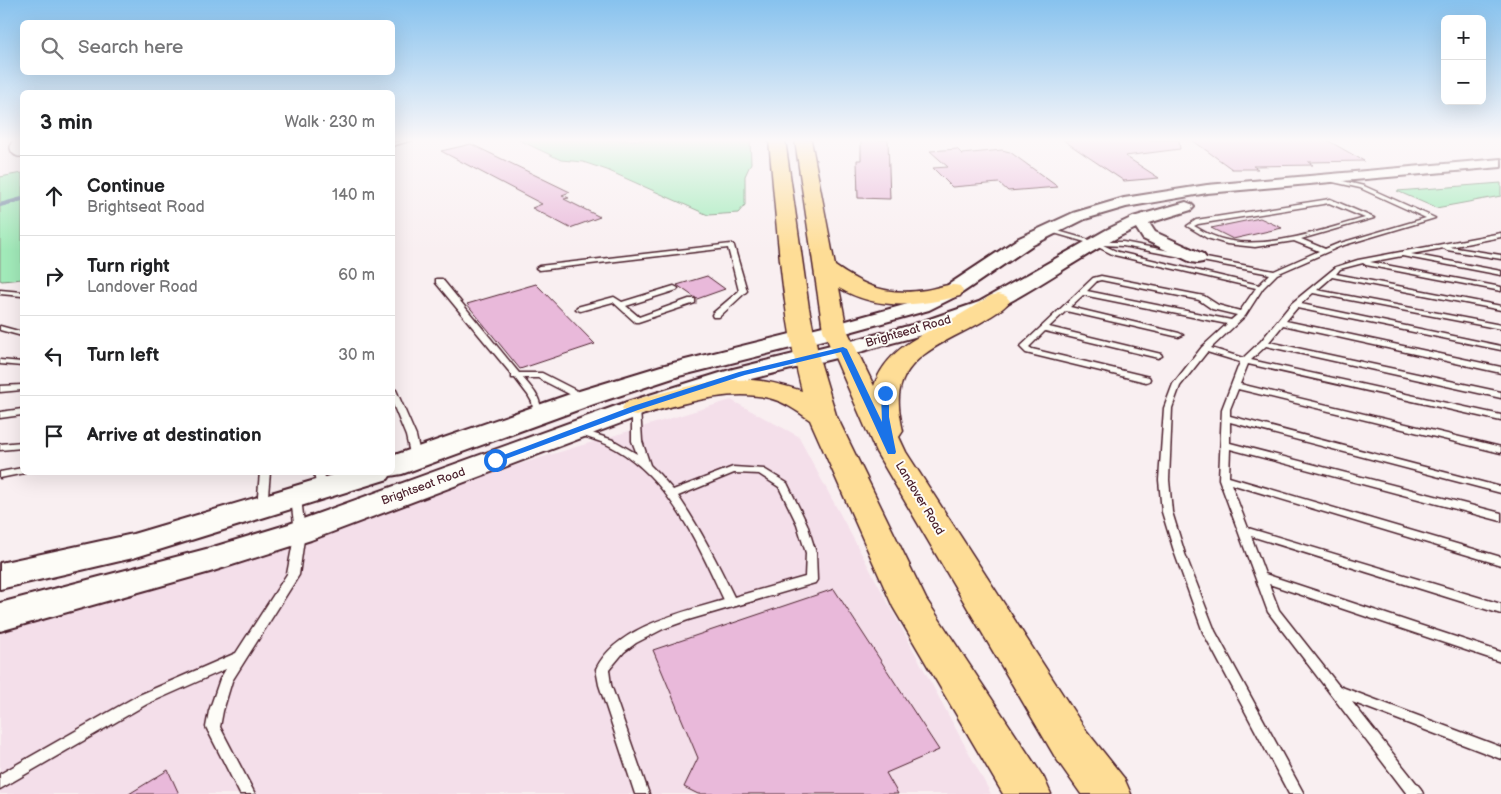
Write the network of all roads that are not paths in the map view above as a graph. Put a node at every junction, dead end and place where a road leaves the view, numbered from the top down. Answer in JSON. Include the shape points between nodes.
{"nodes":[{"id":1,"x":782,"y":177,"type":"edge"},
{"id":2,"x":808,"y":177,"type":"edge"},
{"id":3,"x":1330,"y":177,"type":"edge"},
{"id":4,"x":1477,"y":177,"type":"edge"},
{"id":5,"x":1318,"y":178,"type":"junction"},
{"id":6,"x":1362,"y":187,"type":"junction"},
{"id":7,"x":1139,"y":220,"type":"junction"},
{"id":8,"x":1049,"y":230,"type":"junction"},
{"id":9,"x":1501,"y":235,"type":"edge"},
{"id":10,"x":1484,"y":238,"type":"junction"},
{"id":11,"x":1295,"y":240,"type":"junction"},
{"id":12,"x":1501,"y":241,"type":"edge"},
{"id":13,"x":1094,"y":243,"type":"junction"},
{"id":14,"x":1440,"y":247,"type":"junction"},
{"id":15,"x":1324,"y":251,"type":"junction"},
{"id":16,"x":1400,"y":254,"type":"junction"},
{"id":17,"x":1501,"y":257,"type":"edge"},
{"id":18,"x":1197,"y":258,"type":"junction"},
{"id":19,"x":1358,"y":262,"type":"junction"},
{"id":20,"x":539,"y":268,"type":"dead end"},
{"id":21,"x":824,"y":268,"type":"junction"},
{"id":22,"x":1275,"y":273,"type":"junction"},
{"id":23,"x":1501,"y":273,"type":"edge"},
{"id":24,"x":1331,"y":275,"type":"junction"},
{"id":25,"x":440,"y":281,"type":"dead end"},
{"id":26,"x":1260,"y":287,"type":"junction"},
{"id":27,"x":674,"y":288,"type":"dead end"},
{"id":28,"x":1501,"y":289,"type":"edge"},
{"id":29,"x":952,"y":291,"type":"junction"},
{"id":30,"x":1312,"y":291,"type":"junction"},
{"id":31,"x":0,"y":292,"type":"edge"},
{"id":32,"x":1081,"y":292,"type":"junction"},
{"id":33,"x":20,"y":294,"type":"edge"},
{"id":34,"x":692,"y":301,"type":"dead end"},
{"id":35,"x":998,"y":301,"type":"junction"},
{"id":36,"x":621,"y":305,"type":"junction"},
{"id":37,"x":1295,"y":306,"type":"junction"},
{"id":38,"x":1064,"y":308,"type":"junction"},
{"id":39,"x":1501,"y":308,"type":"edge"},
{"id":40,"x":580,"y":309,"type":"dead end"},
{"id":41,"x":1242,"y":314,"type":"junction"},
{"id":42,"x":716,"y":315,"type":"dead end"},
{"id":43,"x":1281,"y":322,"type":"junction"},
{"id":44,"x":1232,"y":323,"type":"junction"},
{"id":45,"x":1501,"y":327,"type":"edge"},
{"id":46,"x":0,"y":328,"type":"edge"},
{"id":47,"x":1044,"y":328,"type":"junction"},
{"id":48,"x":20,"y":333,"type":"edge"},
{"id":49,"x":1179,"y":336,"type":"dead end"},
{"id":50,"x":839,"y":340,"type":"junction"},
{"id":51,"x":1264,"y":343,"type":"junction"},
{"id":52,"x":804,"y":348,"type":"junction"},
{"id":53,"x":1501,"y":348,"type":"edge"},
{"id":54,"x":1205,"y":349,"type":"junction"},
{"id":55,"x":1158,"y":356,"type":"dead end"},
{"id":56,"x":1245,"y":361,"type":"junction"},
{"id":57,"x":0,"y":362,"type":"edge"},
{"id":58,"x":20,"y":364,"type":"edge"},
{"id":59,"x":1501,"y":370,"type":"edge"},
{"id":60,"x":515,"y":376,"type":"junction"},
{"id":61,"x":1146,"y":379,"type":"dead end"},
{"id":62,"x":1236,"y":386,"type":"junction"},
{"id":63,"x":20,"y":388,"type":"edge"},
{"id":64,"x":0,"y":389,"type":"edge"},
{"id":65,"x":1501,"y":395,"type":"edge"},
{"id":66,"x":395,"y":397,"type":"edge"},
{"id":67,"x":585,"y":398,"type":"junction"},
{"id":68,"x":636,"y":408,"type":"junction"},
{"id":69,"x":20,"y":412,"type":"edge"},
{"id":70,"x":0,"y":415,"type":"edge"},
{"id":71,"x":822,"y":415,"type":"junction"},
{"id":72,"x":537,"y":416,"type":"junction"},
{"id":73,"x":1226,"y":418,"type":"junction"},
{"id":74,"x":1501,"y":418,"type":"edge"},
{"id":75,"x":574,"y":431,"type":"junction"},
{"id":76,"x":20,"y":445,"type":"edge"},
{"id":77,"x":1225,"y":445,"type":"junction"},
{"id":78,"x":0,"y":448,"type":"edge"},
{"id":79,"x":1501,"y":450,"type":"edge"},
{"id":80,"x":892,"y":452,"type":"junction"},
{"id":81,"x":404,"y":463,"type":"edge"},
{"id":82,"x":645,"y":465,"type":"junction"},
{"id":83,"x":20,"y":471,"type":"edge"},
{"id":84,"x":0,"y":475,"type":"edge"},
{"id":85,"x":265,"y":475,"type":"edge"},
{"id":86,"x":365,"y":475,"type":"edge"},
{"id":87,"x":1224,"y":479,"type":"junction"},
{"id":88,"x":312,"y":487,"type":"edge"},
{"id":89,"x":1501,"y":490,"type":"edge"},
{"id":90,"x":672,"y":494,"type":"junction"},
{"id":91,"x":262,"y":508,"type":"junction"},
{"id":92,"x":1501,"y":517,"type":"edge"},
{"id":93,"x":1243,"y":530,"type":"junction"},
{"id":94,"x":300,"y":532,"type":"junction"},
{"id":95,"x":1501,"y":562,"type":"edge"},
{"id":96,"x":0,"y":576,"type":"edge"},
{"id":97,"x":1261,"y":577,"type":"junction"},
{"id":98,"x":731,"y":603,"type":"junction"},
{"id":99,"x":1501,"y":609,"type":"edge"},
{"id":100,"x":0,"y":617,"type":"edge"},
{"id":101,"x":1501,"y":656,"type":"edge"},
{"id":102,"x":239,"y":657,"type":"junction"},
{"id":103,"x":1334,"y":690,"type":"junction"},
{"id":104,"x":1501,"y":753,"type":"edge"},
{"id":105,"x":0,"y":782,"type":"edge"},
{"id":106,"x":248,"y":794,"type":"edge"},
{"id":107,"x":642,"y":794,"type":"edge"},
{"id":108,"x":1028,"y":794,"type":"edge"},
{"id":109,"x":1108,"y":794,"type":"edge"},
{"id":110,"x":1297,"y":794,"type":"edge"},
{"id":111,"x":1416,"y":794,"type":"edge"}],
"edges":[{"from":1,"to":52,"type":"main road"},
{"from":2,"to":21,"type":"main road","name":"Landover Road"},
{"from":3,"to":5,"type":"street","name":"Brightseat Road"},
{"from":4,"to":6,"type":"street","name":"Brightseat Road"},
{"from":5,"to":6,"type":"lane"},
{"from":5,"to":8,"type":"street","name":"Brightseat Road","via":[[1173,194],[1100,209]]},
{"from":6,"to":7,"type":"street","name":"Brightseat Road","via":[[1205,203],[1161,211]]},
{"from":6,"to":15,"type":"lane","via":[[1432,218]]},
{"from":7,"to":13,"type":"street","name":"Brightseat Road"},
{"from":7,"to":18,"type":"street","via":[[1150,235]]},
{"from":8,"to":13,"type":"lane"},
{"from":8,"to":29,"type":"street","name":"Brightseat Road","via":[[995,261]]},
{"from":9,"to":10,"type":"lane"},
{"from":10,"to":12,"type":"lane"},
{"from":10,"to":14,"type":"lane"},
{"from":11,"to":11,"type":"lane","via":[[1255,245],[1227,242],[1190,226],[1196,222],[1330,201],[1371,218]]},
{"from":11,"to":15,"type":"lane"},
{"from":13,"to":18,"type":"lane","via":[[1123,244]]},
{"from":13,"to":26,"type":"lane","via":[[1116,254]]},
{"from":13,"to":35,"type":"street","name":"Brightseat Road"},
{"from":14,"to":16,"type":"lane"},
{"from":14,"to":17,"type":"lane"},
{"from":15,"to":22,"type":"lane"},
{"from":16,"to":19,"type":"lane"},
{"from":16,"to":23,"type":"lane"},
{"from":18,"to":22,"type":"lane"},
{"from":19,"to":24,"type":"lane","via":[[1338,268]]},
{"from":19,"to":28,"type":"lane"},
{"from":20,"to":42,"type":"lane","via":[[731,246],[744,291]]},
{"from":21,"to":29,"type":"main road","via":[[860,292],[889,298],[928,297]]},
{"from":21,"to":50,"type":"main road","name":"Landover Road"},
{"from":22,"to":26,"type":"lane"},
{"from":24,"to":30,"type":"lane"},
{"from":24,"to":39,"type":"lane"},
{"from":25,"to":60,"type":"lane"},
{"from":26,"to":41,"type":"lane"},
{"from":27,"to":36,"type":"lane"},
{"from":29,"to":50,"type":"street","name":"Brightseat Road"},
{"from":30,"to":37,"type":"lane"},
{"from":30,"to":45,"type":"lane"},
{"from":31,"to":33,"type":"lane"},
{"from":32,"to":38,"type":"lane"},
{"from":32,"to":41,"type":"lane","via":[[1095,279],[1101,278],[1200,298],[1215,307]]},
{"from":32,"to":44,"type":"lane"},
{"from":34,"to":36,"type":"lane","via":[[638,320]]},
{"from":35,"to":50,"type":"street","name":"Brightseat Road","via":[[922,329]]},
{"from":35,"to":80,"type":"main road","via":[[898,362],[885,393],[885,417]]},
{"from":36,"to":40,"type":"lane","via":[[614,299]]},
{"from":37,"to":43,"type":"lane"},
{"from":37,"to":53,"type":"lane"},
{"from":38,"to":47,"type":"lane"},
{"from":38,"to":49,"type":"lane"},
{"from":41,"to":44,"type":"lane"},
{"from":43,"to":51,"type":"lane"},
{"from":43,"to":59,"type":"lane"},
{"from":44,"to":54,"type":"lane"},
{"from":46,"to":48,"type":"lane"},
{"from":47,"to":55,"type":"lane"},
{"from":47,"to":61,"type":"lane","via":[[1024,347],[1029,351]]},
{"from":50,"to":52,"type":"main road","name":"Brightseat Road"},
{"from":50,"to":80,"type":"main road","name":"Landover Road"},
{"from":51,"to":56,"type":"lane"},
{"from":51,"to":65,"type":"lane"},
{"from":52,"to":67,"type":"main road","name":"Brightseat Road","via":[[687,366]]},
{"from":52,"to":68,"type":"main road","name":"Brightseat Road","via":[[742,374]]},
{"from":52,"to":71,"type":"main road"},
{"from":54,"to":56,"type":"lane"},
{"from":54,"to":110,"type":"lane","via":[[1176,386],[1168,408],[1164,480],[1167,512],[1209,632]]},
{"from":56,"to":62,"type":"lane"},
{"from":56,"to":74,"type":"lane"},
{"from":57,"to":58,"type":"lane"},
{"from":60,"to":67,"type":"lane","via":[[539,375]]},
{"from":60,"to":72,"type":"lane","via":[[535,400]]},
{"from":62,"to":73,"type":"lane","via":[[1226,409]]},
{"from":62,"to":79,"type":"lane"},
{"from":63,"to":64,"type":"lane"},
{"from":66,"to":81,"type":"lane","via":[[411,436]]},
{"from":67,"to":72,"type":"main road","name":"Brightseat Road"},
{"from":68,"to":71,"type":"main road","via":[[721,389],[746,387],[780,392]]},
{"from":68,"to":75,"type":"main road","name":"Brightseat Road"},
{"from":68,"to":82,"type":"lane","via":[[637,441]]},
{"from":69,"to":70,"type":"lane"},
{"from":71,"to":108,"type":"main road","via":[[911,607]]},
{"from":72,"to":81,"type":"main road","name":"Brightseat Road"},
{"from":73,"to":77,"type":"lane"},
{"from":73,"to":89,"type":"lane"},
{"from":75,"to":82,"type":"lane","via":[[613,444]]},
{"from":75,"to":94,"type":"main road","name":"Brightseat Road"},
{"from":76,"to":78,"type":"lane"},
{"from":77,"to":87,"type":"lane"},
{"from":77,"to":92,"type":"lane"},
{"from":80,"to":109,"type":"main road","name":"Landover Road","via":[[1070,743]]},
{"from":82,"to":90,"type":"lane"},
{"from":83,"to":84,"type":"lane"},
{"from":85,"to":91,"type":"lane"},
{"from":86,"to":88,"type":"main road"},
{"from":87,"to":93,"type":"lane"},
{"from":87,"to":95,"type":"lane"},
{"from":88,"to":91,"type":"main road"},
{"from":88,"to":94,"type":"lane"},
{"from":90,"to":98,"type":"lane","via":[[696,530]]},
{"from":90,"to":98,"type":"lane","via":[[733,470],[761,471],[783,485],[802,524],[811,553],[810,580]]},
{"from":91,"to":96,"type":"main road","via":[[133,546]]},
{"from":93,"to":97,"type":"lane"},
{"from":93,"to":99,"type":"lane"},
{"from":94,"to":100,"type":"main road","name":"Brightseat Road"},
{"from":94,"to":102,"type":"lane","via":[[293,575]]},
{"from":97,"to":101,"type":"lane"},
{"from":97,"to":103,"type":"lane","via":[[1274,612]]},
{"from":98,"to":107,"type":"lane","via":[[667,622],[619,649],[602,669],[604,685]]},
{"from":102,"to":105,"type":"lane","via":[[142,700]]},
{"from":102,"to":106,"type":"lane","via":[[221,692],[213,727]]},
{"from":103,"to":104,"type":"lane"},
{"from":103,"to":111,"type":"lane"}]}
